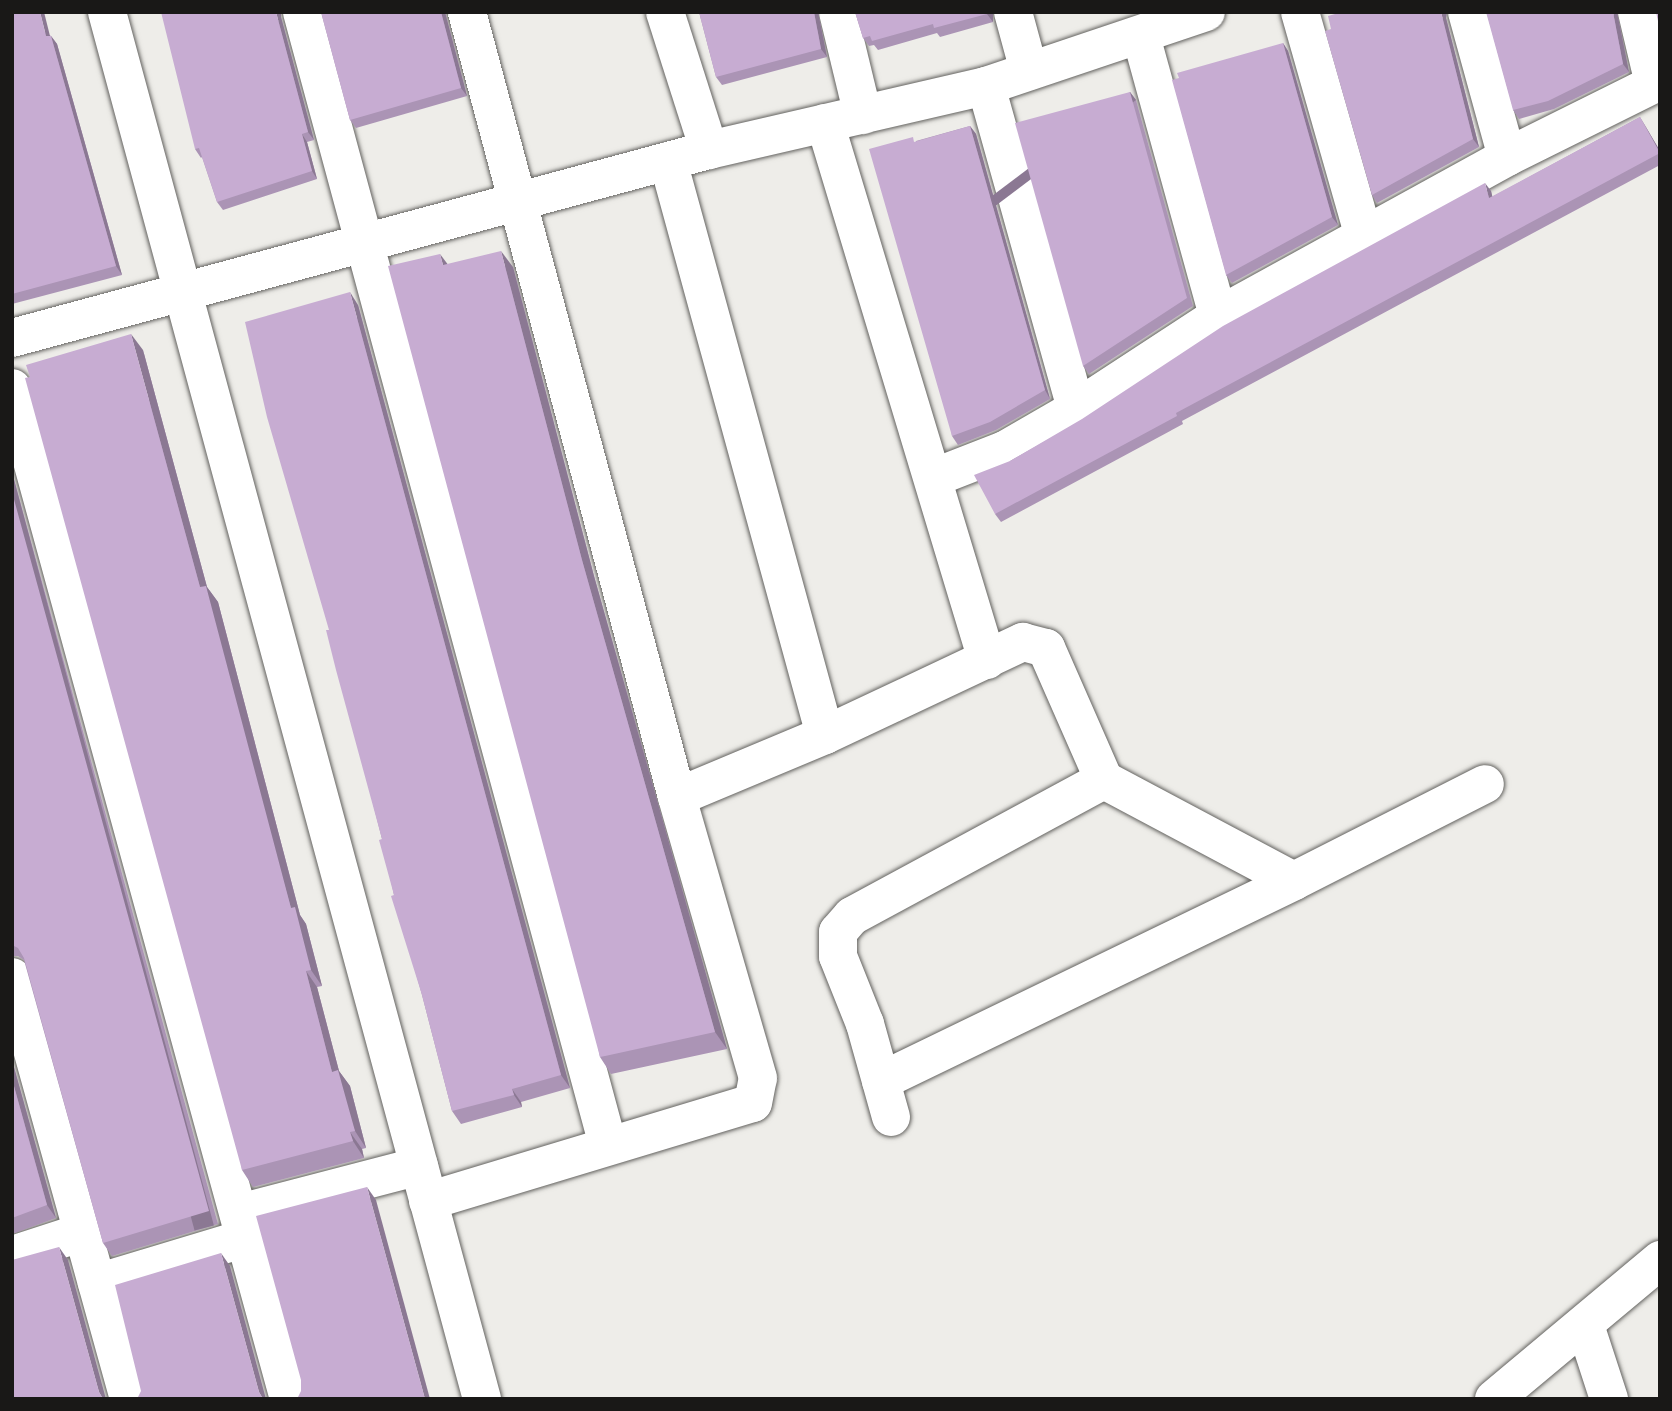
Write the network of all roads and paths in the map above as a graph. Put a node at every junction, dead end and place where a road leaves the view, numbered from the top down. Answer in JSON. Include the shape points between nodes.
{"nodes":[{"id":1,"x":107,"y":12,"type":"edge"},
{"id":2,"x":302,"y":12,"type":"edge"},
{"id":3,"x":467,"y":12,"type":"edge"},
{"id":4,"x":665,"y":12,"type":"edge"},
{"id":5,"x":838,"y":12,"type":"edge"},
{"id":6,"x":1013,"y":12,"type":"edge"},
{"id":7,"x":1300,"y":12,"type":"edge"},
{"id":8,"x":1467,"y":12,"type":"edge"},
{"id":9,"x":1637,"y":12,"type":"edge"},
{"id":10,"x":1187,"y":16,"type":"edge"},
{"id":11,"x":1141,"y":36,"type":"junction"},
{"id":12,"x":1029,"y":71,"type":"junction"},
{"id":13,"x":986,"y":86,"type":"junction"},
{"id":14,"x":863,"y":115,"type":"junction"},
{"id":15,"x":825,"y":124,"type":"junction"},
{"id":16,"x":709,"y":150,"type":"junction"},
{"id":17,"x":1507,"y":157,"type":"junction"},
{"id":18,"x":668,"y":161,"type":"junction"},
{"id":19,"x":518,"y":201,"type":"junction"},
{"id":20,"x":1364,"y":236,"type":"junction"},
{"id":21,"x":364,"y":243,"type":"junction"},
{"id":22,"x":183,"y":293,"type":"junction"},
{"id":23,"x":1218,"y":316,"type":"junction"},
{"id":24,"x":12,"y":338,"type":"edge"},
{"id":25,"x":12,"y":388,"type":"edge"},
{"id":26,"x":1076,"y":409,"type":"junction"},
{"id":27,"x":933,"y":478,"type":"junction"},
{"id":28,"x":987,"y":660,"type":"junction"},
{"id":29,"x":825,"y":735,"type":"junction"},
{"id":30,"x":1104,"y":780,"type":"junction"},
{"id":31,"x":1485,"y":784,"type":"dead end"},
{"id":32,"x":677,"y":797,"type":"junction"},
{"id":33,"x":1294,"y":881,"type":"junction"},
{"id":34,"x":12,"y":977,"type":"edge"},
{"id":35,"x":881,"y":1081,"type":"junction"},
{"id":36,"x":891,"y":1117,"type":"dead end"},
{"id":37,"x":608,"y":1145,"type":"junction"},
{"id":38,"x":424,"y":1183,"type":"junction"},
{"id":39,"x":242,"y":1226,"type":"junction"},
{"id":40,"x":83,"y":1232,"type":"junction"},
{"id":41,"x":12,"y":1255,"type":"edge"},
{"id":42,"x":1660,"y":1260,"type":"edge"},
{"id":43,"x":97,"y":1283,"type":"junction"},
{"id":44,"x":1585,"y":1325,"type":"junction"},
{"id":45,"x":129,"y":1399,"type":"edge"},
{"id":46,"x":289,"y":1399,"type":"edge"},
{"id":47,"x":482,"y":1399,"type":"edge"},
{"id":48,"x":1494,"y":1399,"type":"edge"},
{"id":49,"x":1609,"y":1399,"type":"edge"}],
"edges":[{"from":1,"to":22,"type":"street"},
{"from":2,"to":21,"type":"street"},
{"from":3,"to":19,"type":"street"},
{"from":4,"to":16,"type":"street"},
{"from":5,"to":14,"type":"street"},
{"from":6,"to":12,"type":"street"},
{"from":7,"to":20,"type":"street"},
{"from":8,"to":17,"type":"street"},
{"from":9,"to":17,"type":"street","via":[[1654,84]]},
{"from":10,"to":11,"type":"street"},
{"from":11,"to":12,"type":"street"},
{"from":11,"to":23,"type":"street"},
{"from":12,"to":13,"type":"street"},
{"from":13,"to":14,"type":"street"},
{"from":13,"to":26,"type":"street"},
{"from":14,"to":15,"type":"street"},
{"from":15,"to":16,"type":"street"},
{"from":15,"to":27,"type":"street"},
{"from":16,"to":18,"type":"street"},
{"from":17,"to":20,"type":"street"},
{"from":18,"to":19,"type":"street"},
{"from":18,"to":29,"type":"street"},
{"from":19,"to":21,"type":"street"},
{"from":19,"to":32,"type":"street"},
{"from":20,"to":23,"type":"street"},
{"from":21,"to":22,"type":"street"},
{"from":21,"to":37,"type":"street"},
{"from":22,"to":24,"type":"street"},
{"from":22,"to":38,"type":"street"},
{"from":23,"to":26,"type":"street"},
{"from":25,"to":39,"type":"street"},
{"from":26,"to":27,"type":"street","via":[[1005,450]]},
{"from":27,"to":28,"type":"street"},
{"from":28,"to":29,"type":"street"},
{"from":28,"to":30,"type":"street","via":[[1023,642],[1046,648]]},
{"from":29,"to":32,"type":"street"},
{"from":30,"to":33,"type":"street"},
{"from":30,"to":35,"type":"street","via":[[852,916],[838,932],[838,956]]},
{"from":31,"to":33,"type":"street"},
{"from":32,"to":37,"type":"street","via":[[758,1078],[753,1103]]},
{"from":33,"to":35,"type":"street"},
{"from":34,"to":40,"type":"street"},
{"from":35,"to":36,"type":"street"},
{"from":37,"to":38,"type":"street"},
{"from":38,"to":39,"type":"street"},
{"from":38,"to":47,"type":"street"},
{"from":39,"to":43,"type":"street"},
{"from":39,"to":46,"type":"street"},
{"from":40,"to":41,"type":"street"},
{"from":40,"to":43,"type":"street"},
{"from":42,"to":44,"type":"street"},
{"from":43,"to":45,"type":"street"},
{"from":44,"to":48,"type":"street"},
{"from":44,"to":49,"type":"street"}]}
